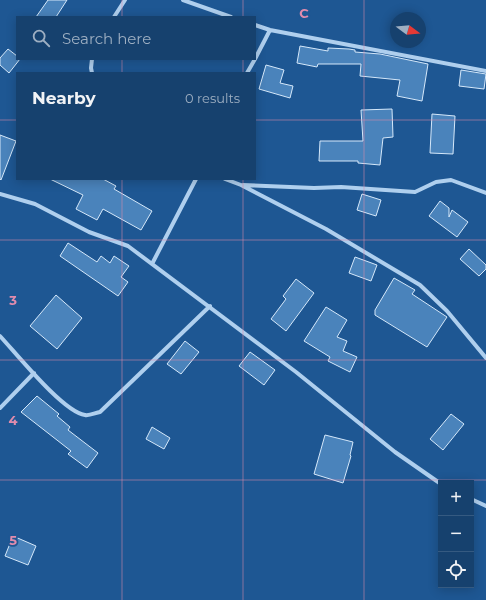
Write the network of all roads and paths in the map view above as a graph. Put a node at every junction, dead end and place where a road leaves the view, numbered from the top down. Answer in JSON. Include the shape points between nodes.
{"nodes":[{"id":1,"x":125,"y":0,"type":"edge"},
{"id":2,"x":183,"y":0,"type":"edge"},
{"id":3,"x":115,"y":16,"type":"edge"},
{"id":4,"x":228,"y":16,"type":"edge"},
{"id":5,"x":256,"y":25,"type":"edge"},
{"id":6,"x":270,"y":30,"type":"junction"},
{"id":7,"x":256,"y":57,"type":"edge"},
{"id":8,"x":92,"y":60,"type":"edge"},
{"id":9,"x":254,"y":60,"type":"edge"},
{"id":10,"x":486,"y":71,"type":"edge"},
{"id":11,"x":92,"y":72,"type":"edge"},
{"id":12,"x":248,"y":72,"type":"edge"},
{"id":13,"x":195,"y":180,"type":"edge"},
{"id":14,"x":228,"y":180,"type":"edge"},
{"id":15,"x":241,"y":185,"type":"junction"},
{"id":16,"x":486,"y":193,"type":"edge"},
{"id":17,"x":0,"y":194,"type":"edge"},
{"id":18,"x":152,"y":264,"type":"junction"},
{"id":19,"x":210,"y":306,"type":"junction"},
{"id":20,"x":0,"y":336,"type":"edge"},
{"id":21,"x":486,"y":358,"type":"edge"},
{"id":22,"x":34,"y":373,"type":"junction"},
{"id":23,"x":0,"y":408,"type":"edge"},
{"id":24,"x":438,"y":482,"type":"edge"},
{"id":25,"x":474,"y":500,"type":"edge"},
{"id":26,"x":486,"y":506,"type":"edge"}],
"edges":[{"from":1,"to":3,"type":"street"},
{"from":2,"to":4,"type":"street"},
{"from":5,"to":6,"type":"street"},
{"from":6,"to":7,"type":"street"},
{"from":6,"to":10,"type":"street"},
{"from":8,"to":11,"type":"street"},
{"from":9,"to":12,"type":"street"},
{"from":13,"to":18,"type":"street"},
{"from":14,"to":15,"type":"street"},
{"from":15,"to":16,"type":"street","via":[[341,187],[415,192],[436,182],[451,180]]},
{"from":15,"to":21,"type":"street","via":[[326,229],[420,285],[447,311]]},
{"from":17,"to":18,"type":"street","via":[[35,204],[89,232],[128,246]]},
{"from":18,"to":19,"type":"street"},
{"from":19,"to":22,"type":"street","via":[[100,412],[85,415],[73,410],[54,395]]},
{"from":19,"to":24,"type":"street","via":[[395,452]]},
{"from":20,"to":22,"type":"street"},
{"from":22,"to":23,"type":"street"},
{"from":25,"to":26,"type":"street"}]}
